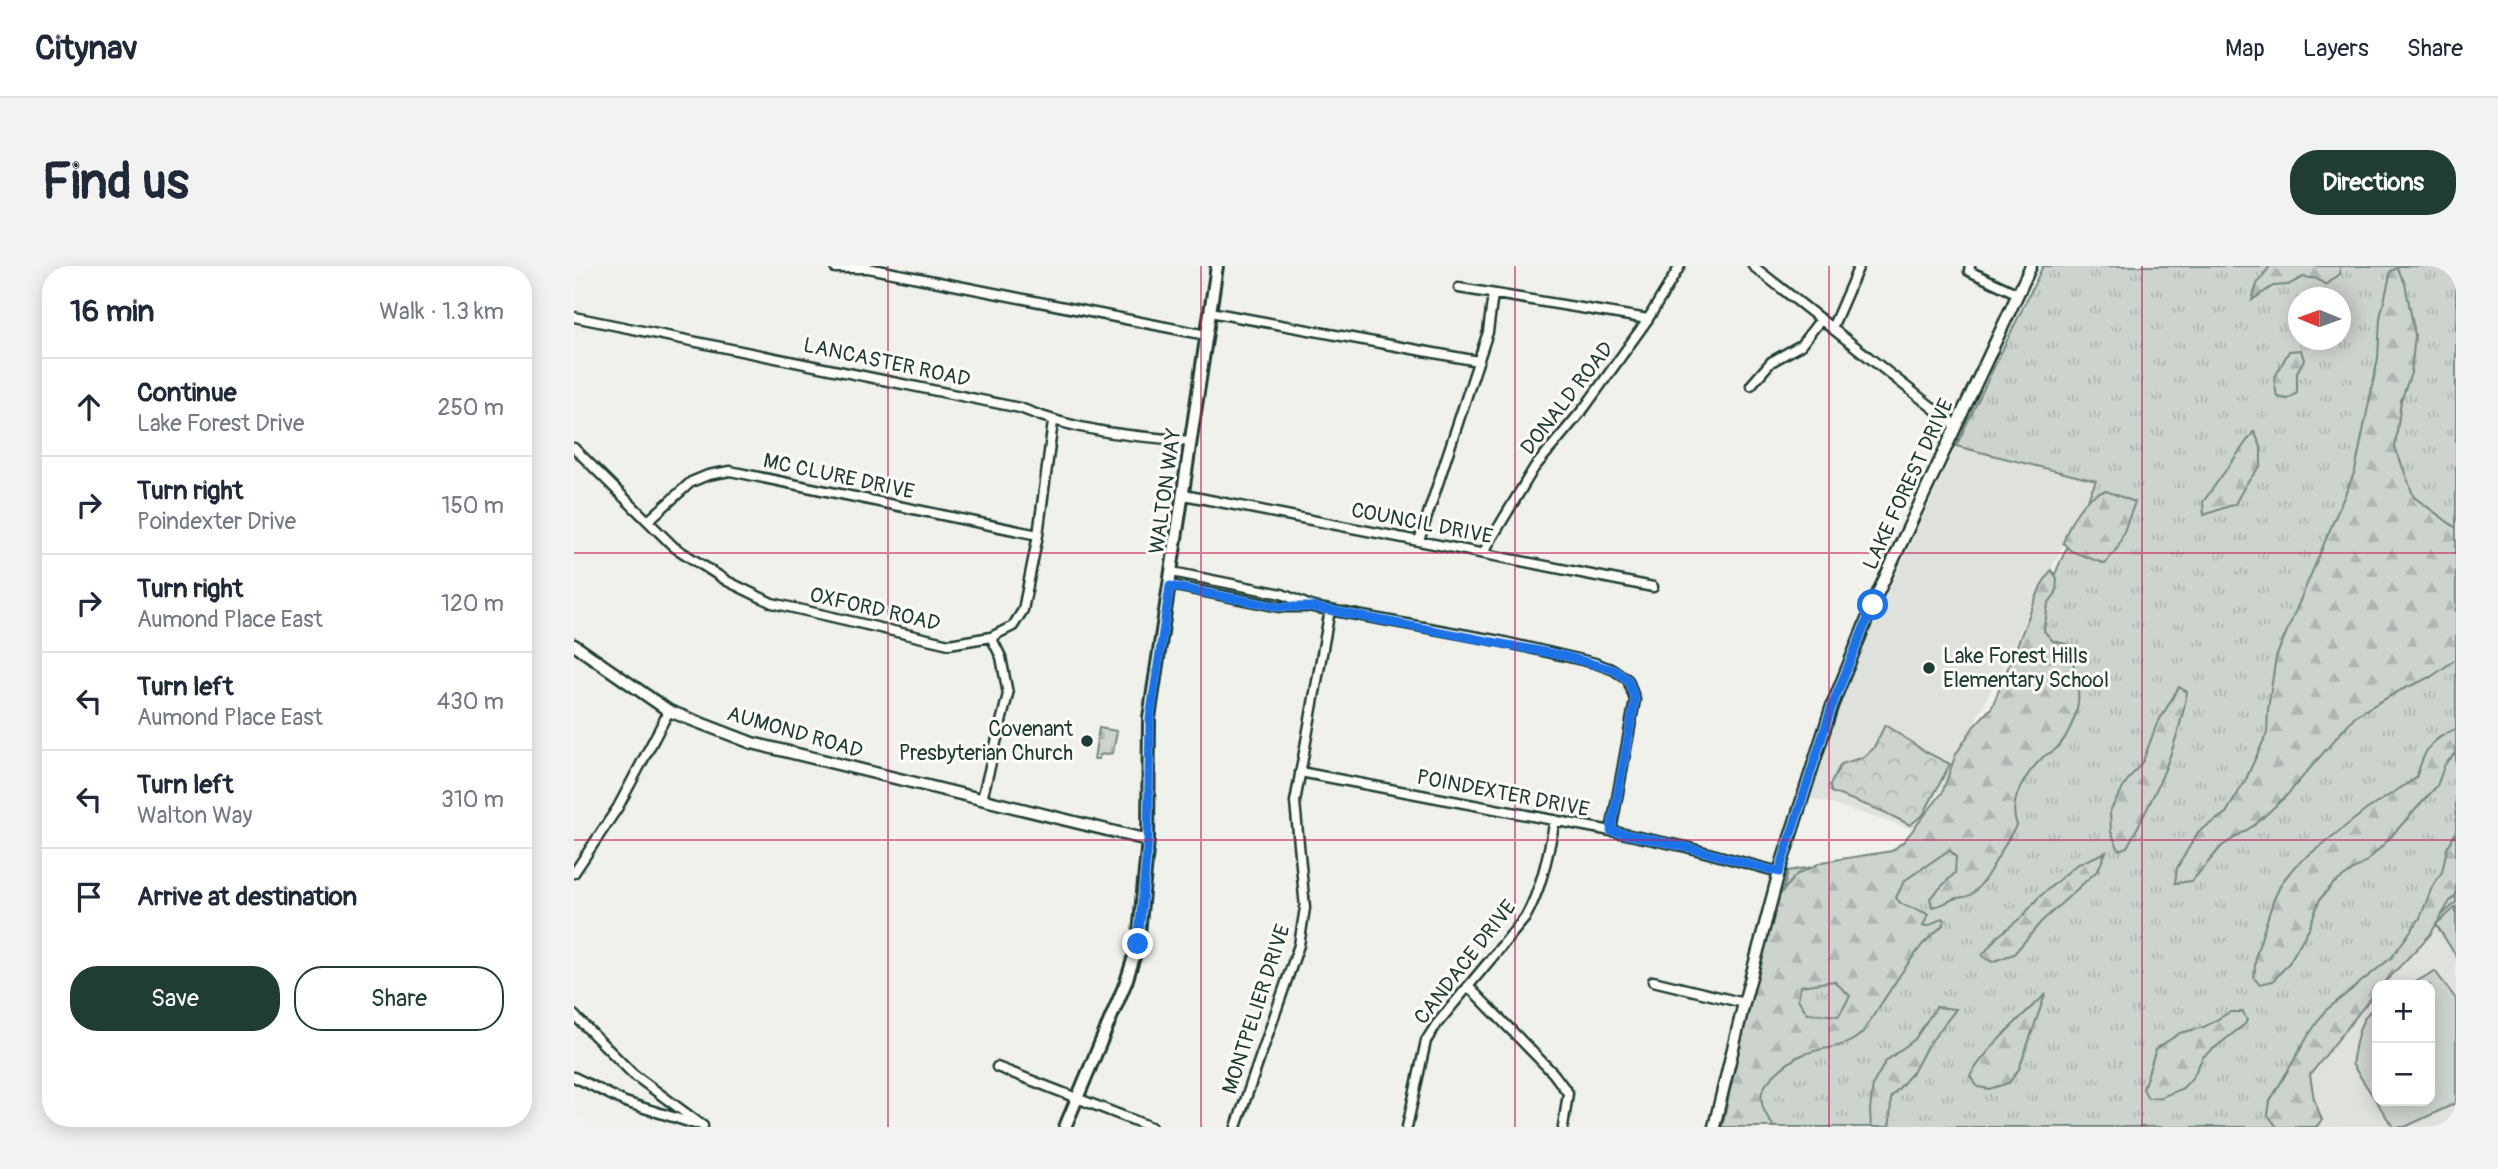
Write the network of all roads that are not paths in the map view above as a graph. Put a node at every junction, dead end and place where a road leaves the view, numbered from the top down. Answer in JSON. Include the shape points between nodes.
{"nodes":[{"id":1,"x":1217,"y":266,"type":"edge"},
{"id":2,"x":1680,"y":266,"type":"edge"},
{"id":3,"x":1753,"y":266,"type":"edge"},
{"id":4,"x":1860,"y":266,"type":"edge"},
{"id":5,"x":1970,"y":266,"type":"edge"},
{"id":6,"x":2031,"y":266,"type":"edge"},
{"id":7,"x":835,"y":268,"type":"dead end"},
{"id":8,"x":1460,"y":288,"type":"dead end"},
{"id":9,"x":1493,"y":294,"type":"junction"},
{"id":10,"x":2018,"y":294,"type":"junction"},
{"id":11,"x":1210,"y":312,"type":"junction"},
{"id":12,"x":574,"y":317,"type":"edge"},
{"id":13,"x":1648,"y":319,"type":"junction"},
{"id":14,"x":1821,"y":319,"type":"junction"},
{"id":15,"x":1832,"y":328,"type":"junction"},
{"id":16,"x":1206,"y":335,"type":"junction"},
{"id":17,"x":1478,"y":361,"type":"junction"},
{"id":18,"x":1751,"y":385,"type":"dead end"},
{"id":19,"x":1053,"y":422,"type":"junction"},
{"id":20,"x":1956,"y":426,"type":"junction"},
{"id":21,"x":1191,"y":441,"type":"junction"},
{"id":22,"x":574,"y":448,"type":"edge"},
{"id":23,"x":1184,"y":495,"type":"junction"},
{"id":24,"x":648,"y":522,"type":"junction"},
{"id":25,"x":1038,"y":535,"type":"junction"},
{"id":26,"x":1419,"y":541,"type":"junction"},
{"id":27,"x":1483,"y":553,"type":"junction"},
{"id":28,"x":1172,"y":572,"type":"junction"},
{"id":29,"x":1170,"y":586,"type":"junction"},
{"id":30,"x":1653,"y":587,"type":"dead end"},
{"id":31,"x":1313,"y":607,"type":"junction"},
{"id":32,"x":1330,"y":610,"type":"junction"},
{"id":33,"x":992,"y":636,"type":"junction"},
{"id":34,"x":574,"y":645,"type":"edge"},
{"id":35,"x":669,"y":711,"type":"junction"},
{"id":36,"x":1300,"y":772,"type":"junction"},
{"id":37,"x":982,"y":799,"type":"junction"},
{"id":38,"x":1555,"y":820,"type":"junction"},
{"id":39,"x":1611,"y":831,"type":"junction"},
{"id":40,"x":1148,"y":840,"type":"junction"},
{"id":41,"x":1779,"y":872,"type":"junction"},
{"id":42,"x":574,"y":873,"type":"edge"},
{"id":43,"x":1653,"y":981,"type":"dead end"},
{"id":44,"x":1468,"y":986,"type":"junction"},
{"id":45,"x":1744,"y":1003,"type":"junction"},
{"id":46,"x":574,"y":1015,"type":"edge"},
{"id":47,"x":997,"y":1068,"type":"dead end"},
{"id":48,"x":574,"y":1077,"type":"edge"},
{"id":49,"x":1077,"y":1100,"type":"junction"},
{"id":50,"x":704,"y":1127,"type":"edge"},
{"id":51,"x":1065,"y":1127,"type":"edge"},
{"id":52,"x":1151,"y":1127,"type":"edge"},
{"id":53,"x":1236,"y":1127,"type":"edge"},
{"id":54,"x":1407,"y":1127,"type":"edge"},
{"id":55,"x":1563,"y":1127,"type":"edge"},
{"id":56,"x":1714,"y":1127,"type":"edge"}],
"edges":[{"from":1,"to":11,"type":"main road","name":"WALTON WAY"},
{"from":2,"to":13,"type":"street","name":"DONALD ROAD"},
{"from":3,"to":14,"type":"street"},
{"from":4,"to":15,"type":"street"},
{"from":5,"to":10,"type":"street","via":[[1969,271]]},
{"from":6,"to":10,"type":"street","name":"LAKE FOREST DRIVE"},
{"from":7,"to":16,"type":"street","via":[[868,268]]},
{"from":8,"to":9,"type":"street"},
{"from":9,"to":13,"type":"street"},
{"from":9,"to":17,"type":"street"},
{"from":10,"to":20,"type":"street","name":"LAKE FOREST DRIVE"},
{"from":11,"to":16,"type":"main road","name":"WALTON WAY"},
{"from":11,"to":17,"type":"street"},
{"from":12,"to":19,"type":"street","name":"LANCASTER ROAD","via":[[1020,408]]},
{"from":13,"to":27,"type":"street","name":"DONALD ROAD","via":[[1534,468]]},
{"from":14,"to":15,"type":"street"},
{"from":14,"to":18,"type":"street","via":[[1801,345],[1771,362]]},
{"from":15,"to":20,"type":"street"},
{"from":16,"to":21,"type":"main road","name":"WALTON WAY"},
{"from":17,"to":26,"type":"street"},
{"from":19,"to":21,"type":"street","name":"LANCASTER ROAD","via":[[1114,435]]},
{"from":19,"to":25,"type":"street","name":"OXFORD ROAD"},
{"from":20,"to":41,"type":"street","name":"LAKE FOREST DRIVE","via":[[1854,649]]},
{"from":21,"to":23,"type":"main road","name":"WALTON WAY"},
{"from":22,"to":24,"type":"street","name":"OXFORD ROAD"},
{"from":23,"to":26,"type":"street","name":"COUNCIL DRIVE"},
{"from":23,"to":28,"type":"main road","name":"WALTON WAY"},
{"from":24,"to":25,"type":"street","name":"MC CLURE DRIVE","via":[[691,482],[730,471]]},
{"from":24,"to":33,"type":"street","name":"OXFORD ROAD","via":[[704,567],[772,603],[949,644]]},
{"from":25,"to":33,"type":"street","name":"OXFORD ROAD","via":[[1023,610],[1013,626]]},
{"from":26,"to":27,"type":"street","name":"COUNCIL DRIVE"},
{"from":27,"to":30,"type":"street","name":"COUNCIL DRIVE"},
{"from":28,"to":29,"type":"main road","name":"WALTON WAY"},
{"from":28,"to":31,"type":"street","via":[[1282,594]]},
{"from":29,"to":31,"type":"street","via":[[1279,607]]},
{"from":29,"to":40,"type":"main road","name":"WALTON WAY","via":[[1150,718]]},
{"from":31,"to":32,"type":"street"},
{"from":32,"to":36,"type":"street","name":"MONTPELIER DRIVE"},
{"from":32,"to":39,"type":"street","via":[[1565,656],[1614,670],[1628,680],[1635,700]]},
{"from":33,"to":37,"type":"street","via":[[1008,694]]},
{"from":34,"to":35,"type":"street","name":"AUMOND ROAD"},
{"from":35,"to":37,"type":"street","name":"AUMOND ROAD","via":[[752,743]]},
{"from":35,"to":42,"type":"street","via":[[618,807]]},
{"from":36,"to":38,"type":"street","name":"POINDEXTER DRIVE"},
{"from":36,"to":53,"type":"street","name":"MONTPELIER DRIVE","via":[[1295,802],[1305,908],[1299,945]]},
{"from":37,"to":40,"type":"street","name":"AUMOND ROAD"},
{"from":38,"to":39,"type":"street","name":"POINDEXTER DRIVE"},
{"from":38,"to":44,"type":"street","name":"CANDACE DRIVE","via":[[1534,901]]},
{"from":39,"to":41,"type":"street","name":"POINDEXTER DRIVE"},
{"from":40,"to":49,"type":"main road","name":"WALTON WAY","via":[[1138,944]]},
{"from":41,"to":45,"type":"street","name":"LAKE FOREST DRIVE"},
{"from":43,"to":45,"type":"street"},
{"from":44,"to":54,"type":"street","name":"CANDACE DRIVE","via":[[1426,1041]]},
{"from":44,"to":55,"type":"street","via":[[1568,1093]]},
{"from":45,"to":56,"type":"street","name":"LAKE FOREST DRIVE"},
{"from":46,"to":50,"type":"street","via":[[633,1074]]},
{"from":47,"to":49,"type":"street"},
{"from":48,"to":50,"type":"street","via":[[625,1102]]},
{"from":49,"to":51,"type":"main road","name":"WALTON WAY"},
{"from":49,"to":52,"type":"street"}]}
